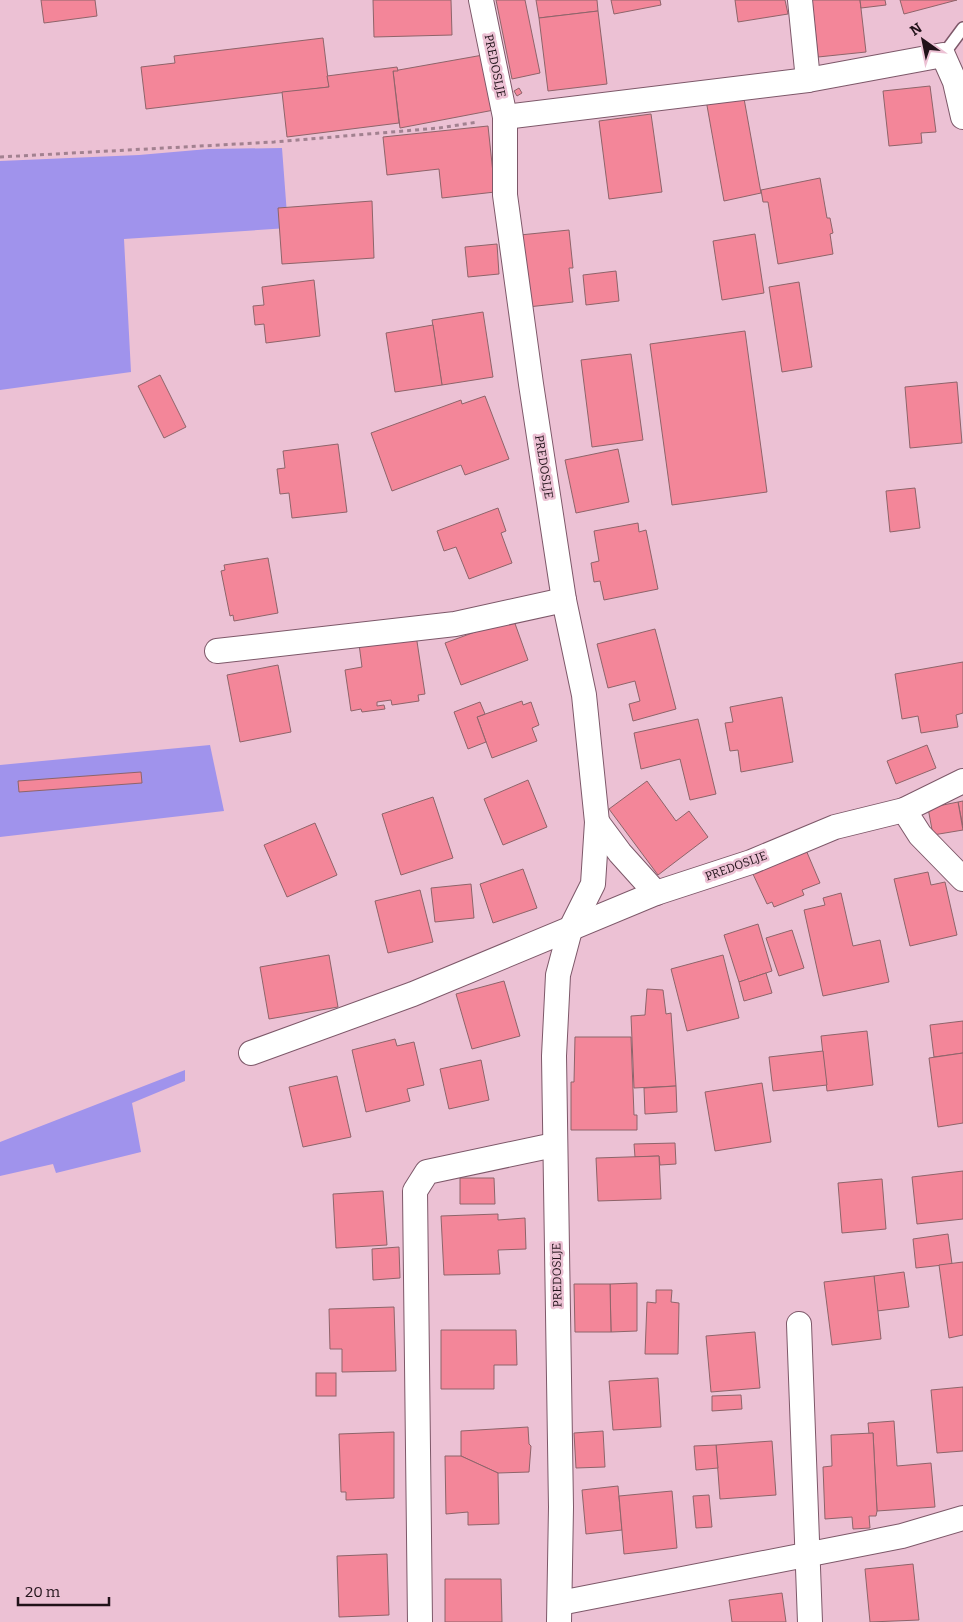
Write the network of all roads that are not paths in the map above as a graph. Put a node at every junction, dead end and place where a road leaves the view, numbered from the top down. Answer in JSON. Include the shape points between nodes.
{"nodes":[{"id":1,"x":481,"y":0,"type":"edge"},
{"id":2,"x":800,"y":0,"type":"edge"},
{"id":3,"x":963,"y":28,"type":"edge"},
{"id":4,"x":943,"y":55,"type":"junction"},
{"id":5,"x":808,"y":80,"type":"junction"},
{"id":6,"x":505,"y":117,"type":"junction"},
{"id":7,"x":963,"y":117,"type":"edge"},
{"id":8,"x":564,"y":600,"type":"junction"},
{"id":9,"x":217,"y":651,"type":"dead end"},
{"id":10,"x":963,"y":782,"type":"edge"},
{"id":11,"x":904,"y":810,"type":"junction"},
{"id":12,"x":597,"y":822,"type":"junction"},
{"id":13,"x":963,"y":879,"type":"edge"},
{"id":14,"x":656,"y":893,"type":"junction"},
{"id":15,"x":570,"y":930,"type":"junction"},
{"id":16,"x":252,"y":1053,"type":"dead end"},
{"id":17,"x":554,"y":1145,"type":"junction"},
{"id":18,"x":799,"y":1324,"type":"dead end"},
{"id":19,"x":963,"y":1518,"type":"edge"},
{"id":20,"x":808,"y":1554,"type":"junction"},
{"id":21,"x":560,"y":1612,"type":"edge"},
{"id":22,"x":420,"y":1622,"type":"edge"},
{"id":23,"x":810,"y":1622,"type":"edge"}],
"edges":[{"from":1,"to":6,"type":"street","name":"PREDOSLJE"},
{"from":2,"to":5,"type":"street"},
{"from":3,"to":4,"type":"lane"},
{"from":4,"to":5,"type":"street"},
{"from":4,"to":7,"type":"street","via":[[955,82]]},
{"from":5,"to":6,"type":"street"},
{"from":6,"to":8,"type":"street","name":"PREDOSLJE","via":[[506,195]]},
{"from":8,"to":9,"type":"street","via":[[455,624]]},
{"from":8,"to":12,"type":"street","name":"PREDOSLJE","via":[[584,695]]},
{"from":10,"to":11,"type":"street","name":"PREDOSLJE"},
{"from":11,"to":13,"type":"street","via":[[920,835]]},
{"from":11,"to":14,"type":"street","name":"PREDOSLJE","via":[[835,827],[751,862]]},
{"from":12,"to":14,"type":"street"},
{"from":12,"to":15,"type":"street","name":"PREDOSLJE","via":[[593,884]]},
{"from":14,"to":15,"type":"street","name":"PREDOSLJE"},
{"from":15,"to":16,"type":"street","name":"PREDOSLJE","via":[[414,994]]},
{"from":15,"to":17,"type":"street","name":"PREDOSLJE","via":[[558,975]]},
{"from":17,"to":21,"type":"street","name":"PREDOSLJE"},
{"from":17,"to":22,"type":"street","via":[[427,1172],[415,1191]]},
{"from":18,"to":20,"type":"street"},
{"from":19,"to":20,"type":"street","via":[[902,1536]]},
{"from":20,"to":21,"type":"street"},
{"from":20,"to":23,"type":"street"}]}
